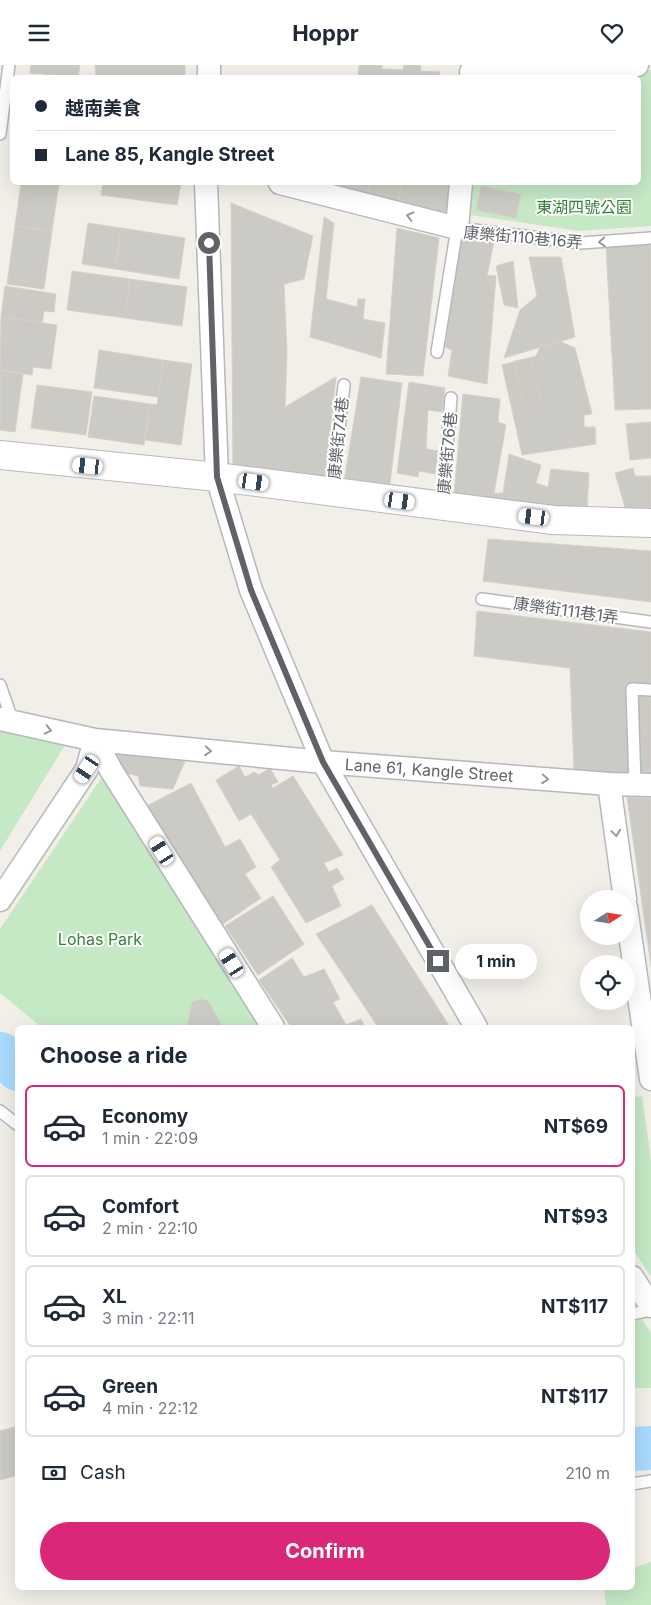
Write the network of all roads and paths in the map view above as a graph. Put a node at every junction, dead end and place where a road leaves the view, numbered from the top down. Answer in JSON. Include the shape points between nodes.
{"nodes":[{"id":1,"x":9,"y":65,"type":"edge"},
{"id":2,"x":637,"y":65,"type":"edge"},
{"id":3,"x":471,"y":71,"type":"edge"},
{"id":4,"x":0,"y":134,"type":"edge"},
{"id":5,"x":288,"y":185,"type":"edge"},
{"id":6,"x":461,"y":185,"type":"edge"},
{"id":7,"x":207,"y":193,"type":"edge"},
{"id":8,"x":457,"y":228,"type":"junction"},
{"id":9,"x":651,"y":238,"type":"edge"},
{"id":10,"x":437,"y":352,"type":"dead end"},
{"id":11,"x":344,"y":385,"type":"dead end"},
{"id":12,"x":451,"y":399,"type":"dead end"},
{"id":13,"x":0,"y":455,"type":"edge"},
{"id":14,"x":217,"y":477,"type":"junction"},
{"id":15,"x":332,"y":492,"type":"junction"},
{"id":16,"x":442,"y":507,"type":"junction"},
{"id":17,"x":651,"y":523,"type":"edge"},
{"id":18,"x":482,"y":599,"type":"dead end"},
{"id":19,"x":651,"y":622,"type":"edge"},
{"id":20,"x":0,"y":685,"type":"edge"},
{"id":21,"x":651,"y":690,"type":"edge"},
{"id":22,"x":7,"y":720,"type":"edge"},
{"id":23,"x":95,"y":741,"type":"junction"},
{"id":24,"x":323,"y":762,"type":"junction"},
{"id":25,"x":609,"y":784,"type":"junction"},
{"id":26,"x":643,"y":785,"type":"edge"},
{"id":27,"x":624,"y":890,"type":"edge"},
{"id":28,"x":0,"y":900,"type":"edge"},
{"id":29,"x":632,"y":945,"type":"edge"},
{"id":30,"x":272,"y":1025,"type":"edge"},
{"id":31,"x":475,"y":1025,"type":"edge"},
{"id":32,"x":651,"y":1079,"type":"edge"},
{"id":33,"x":651,"y":1083,"type":"edge"},
{"id":34,"x":635,"y":1086,"type":"edge"},
{"id":35,"x":0,"y":1111,"type":"edge"},
{"id":36,"x":15,"y":1123,"type":"edge"},
{"id":37,"x":635,"y":1282,"type":"edge"},
{"id":38,"x":651,"y":1306,"type":"edge"},
{"id":39,"x":651,"y":1310,"type":"edge"},
{"id":40,"x":635,"y":1313,"type":"edge"},
{"id":41,"x":651,"y":1481,"type":"edge"},
{"id":42,"x":635,"y":1484,"type":"edge"}],
"edges":[{"from":1,"to":4,"type":"lane"},
{"from":2,"to":3,"type":"street"},
{"from":8,"to":5,"type":"street","one_way":true},
{"from":6,"to":8,"type":"street"},
{"from":7,"to":14,"type":"street"},
{"from":9,"to":8,"type":"lane","name":"康樂街110巷16弄","one_way":true,"via":[[581,243]]},
{"from":8,"to":10,"type":"lane","name":"康樂街110巷16弄"},
{"from":11,"to":15,"type":"lane","name":"康樂街74巷"},
{"from":12,"to":16,"type":"lane","name":"康樂街76巷"},
{"from":13,"to":14,"type":"street"},
{"from":14,"to":15,"type":"street"},
{"from":14,"to":24,"type":"street","via":[[251,590]]},
{"from":15,"to":16,"type":"street"},
{"from":16,"to":17,"type":"street","via":[[553,519]]},
{"from":18,"to":19,"type":"lane","name":"康樂街111巷1弄"},
{"from":20,"to":22,"type":"lane"},
{"from":21,"to":26,"type":"lane","via":[[632,689]]},
{"from":22,"to":23,"type":"street","name":"Lane 61, Kangle Street","one_way":true},
{"from":23,"to":24,"type":"street","name":"Lane 61, Kangle Street","one_way":true},
{"from":23,"to":28,"type":"street","via":[[87,769]]},
{"from":23,"to":30,"type":"street"},
{"from":24,"to":25,"type":"street","name":"Lane 61, Kangle Street","one_way":true},
{"from":24,"to":31,"type":"street"},
{"from":25,"to":26,"type":"street","name":"Lane 61, Kangle Street"},
{"from":25,"to":27,"type":"street","one_way":true},
{"from":29,"to":32,"type":"street"},
{"from":33,"to":34,"type":"street"},
{"from":35,"to":36,"type":"lane"},
{"from":37,"to":38,"type":"street"},
{"from":39,"to":40,"type":"lane"},
{"from":41,"to":42,"type":"lane"}]}
